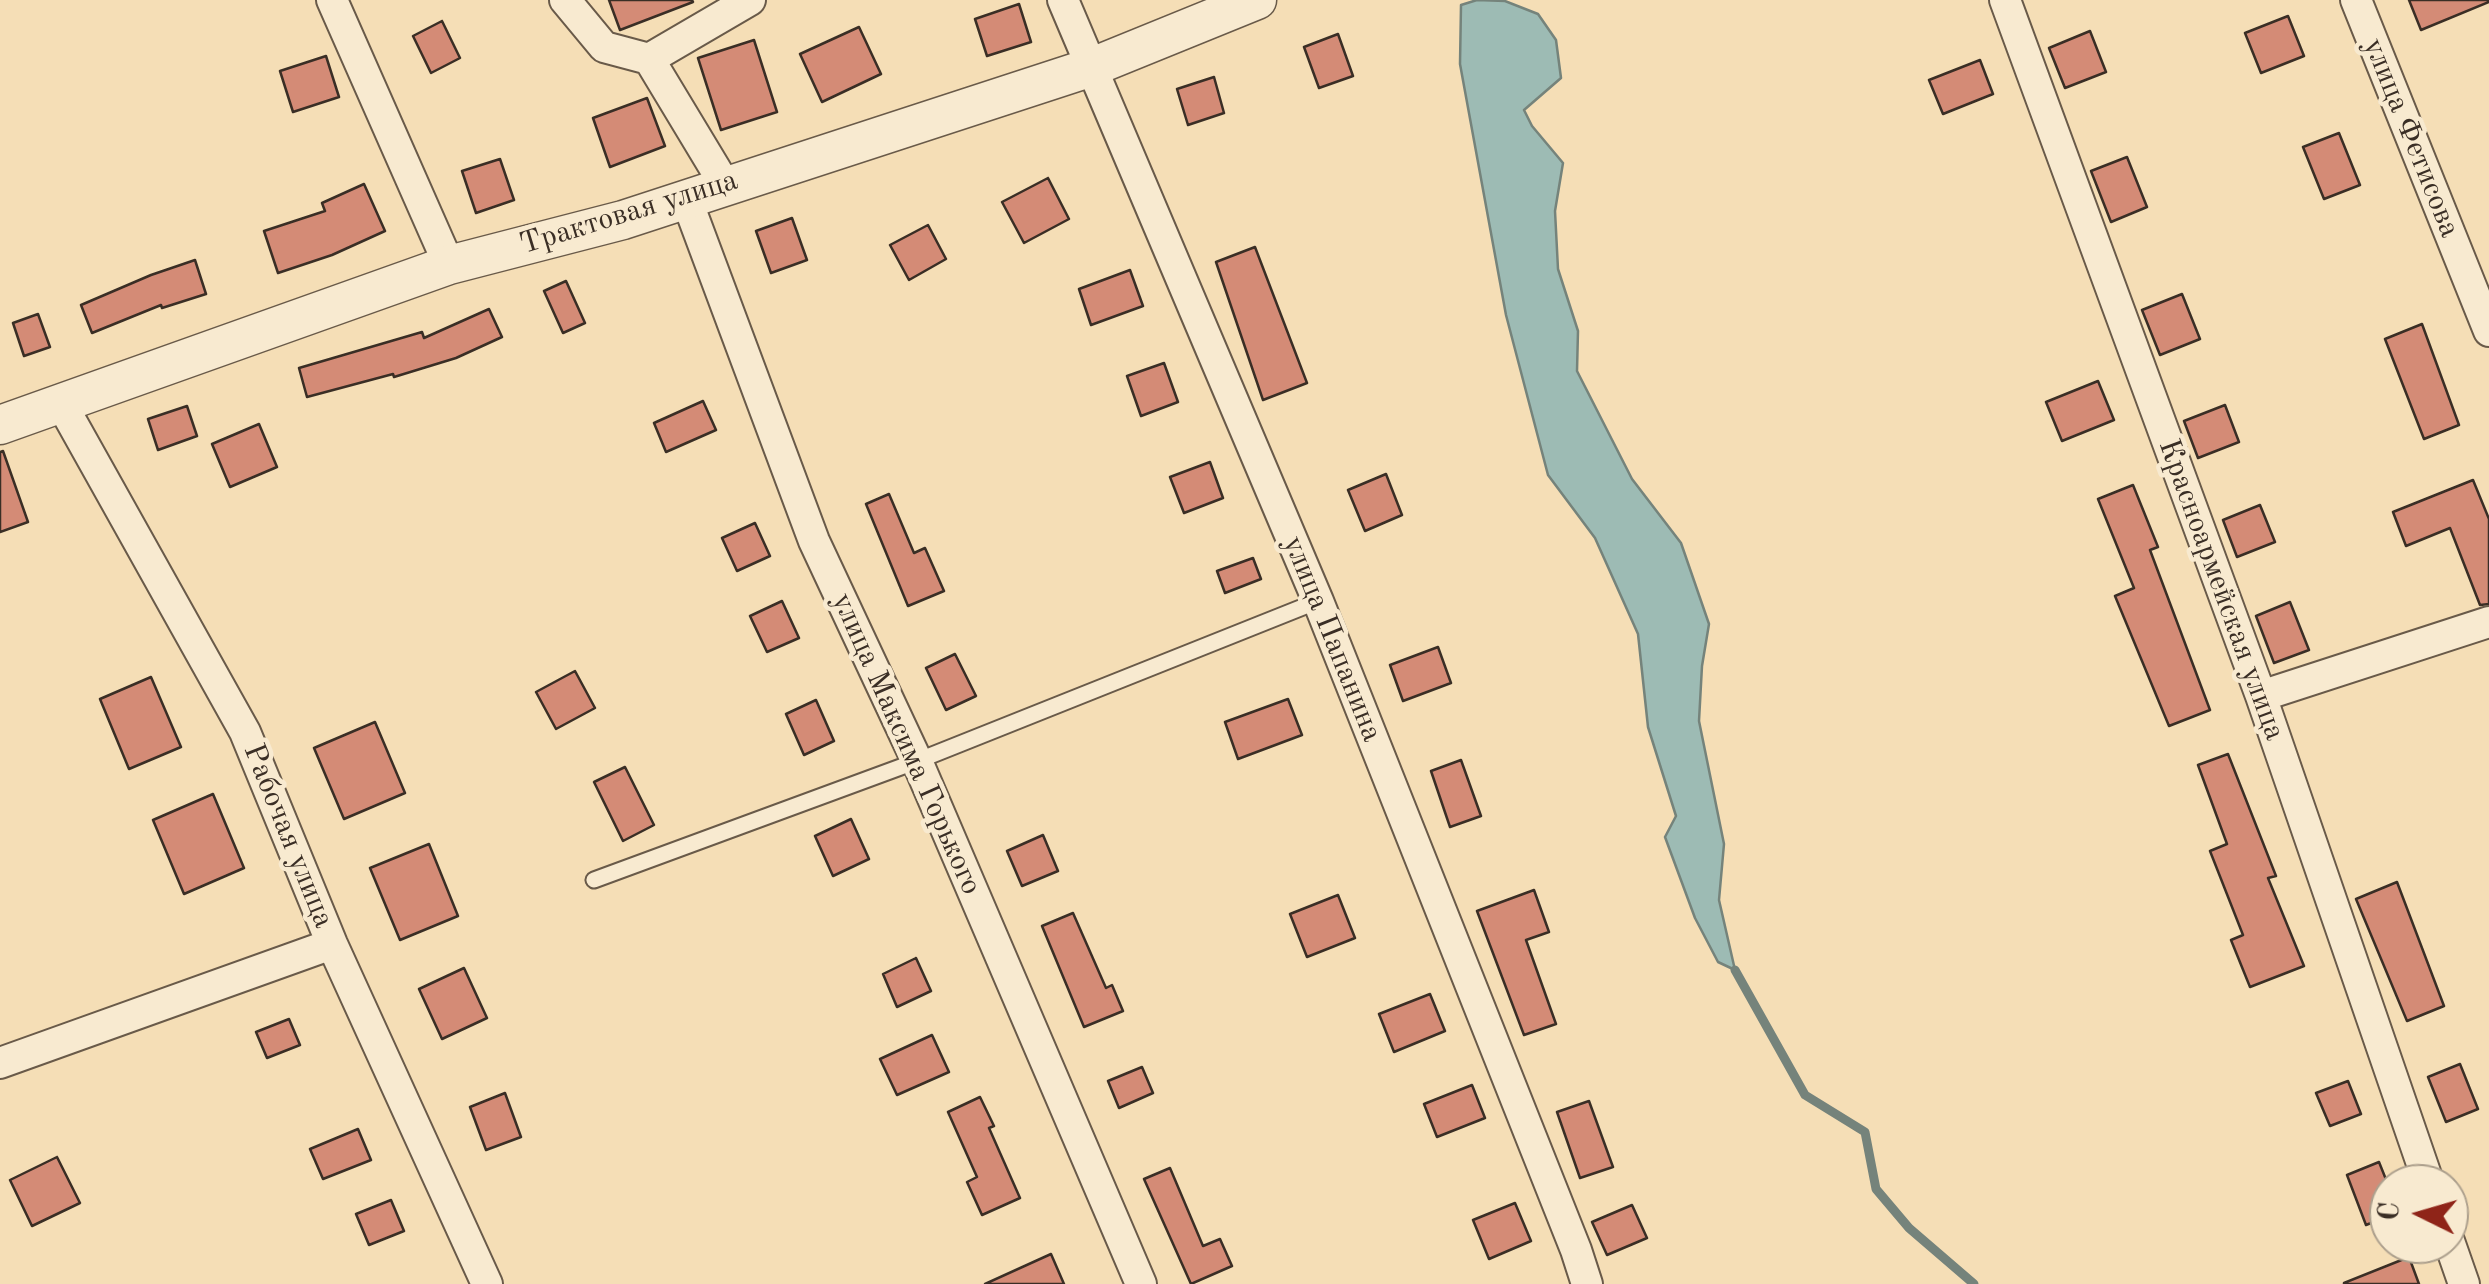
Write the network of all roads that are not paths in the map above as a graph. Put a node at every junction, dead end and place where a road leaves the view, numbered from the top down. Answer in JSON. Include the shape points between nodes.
{"nodes":[{"id":1,"x":332,"y":0,"type":"edge"},
{"id":2,"x":564,"y":0,"type":"edge"},
{"id":3,"x":750,"y":0,"type":"edge"},
{"id":4,"x":1063,"y":0,"type":"edge"},
{"id":5,"x":1257,"y":0,"type":"edge"},
{"id":6,"x":2005,"y":0,"type":"edge"},
{"id":7,"x":2356,"y":0,"type":"edge"},
{"id":8,"x":649,"y":59,"type":"junction"},
{"id":9,"x":1092,"y":68,"type":"junction"},
{"id":10,"x":724,"y":185,"type":"junction"},
{"id":11,"x":686,"y":198,"type":"junction"},
{"id":12,"x":449,"y":265,"type":"junction"},
{"id":13,"x":2489,"y":331,"type":"edge"},
{"id":14,"x":61,"y":402,"type":"junction"},
{"id":15,"x":0,"y":425,"type":"edge"},
{"id":16,"x":1318,"y":601,"type":"junction"},
{"id":17,"x":2489,"y":622,"type":"edge"},
{"id":18,"x":2261,"y":696,"type":"junction"},
{"id":19,"x":917,"y":761,"type":"junction"},
{"id":20,"x":594,"y":880,"type":"dead end"},
{"id":21,"x":332,"y":944,"type":"junction"},
{"id":22,"x":0,"y":1063,"type":"edge"},
{"id":23,"x":2422,"y":1164,"type":"edge"},
{"id":24,"x":487,"y":1284,"type":"edge"},
{"id":25,"x":1141,"y":1284,"type":"edge"},
{"id":26,"x":1587,"y":1284,"type":"edge"}],
"edges":[{"from":1,"to":12,"type":"street"},
{"from":2,"to":8,"type":"street","via":[[604,47]]},
{"from":3,"to":8,"type":"street"},
{"from":4,"to":9,"type":"street","name":"улица Папанина"},
{"from":5,"to":9,"type":"street","name":"Трактовая улица"},
{"from":6,"to":18,"type":"street","name":"Красноармейская улица"},
{"from":7,"to":13,"type":"street","name":"улица Фетисова"},
{"from":8,"to":10,"type":"street"},
{"from":9,"to":10,"type":"street","name":"Трактовая улица"},
{"from":9,"to":16,"type":"street","name":"улица Папанина"},
{"from":10,"to":11,"type":"street","name":"Трактовая улица"},
{"from":11,"to":12,"type":"street","name":"Трактовая улица"},
{"from":11,"to":19,"type":"street","name":"улица Максима Горького","via":[[814,541]]},
{"from":12,"to":14,"type":"street","name":"Трактовая улица"},
{"from":14,"to":15,"type":"street","name":"Трактовая улица"},
{"from":14,"to":21,"type":"street","name":"Рабочая улица","via":[[245,732]]},
{"from":16,"to":19,"type":"lane"},
{"from":16,"to":26,"type":"street","name":"улица Папанина"},
{"from":17,"to":18,"type":"street"},
{"from":18,"to":23,"type":"street","name":"Красноармейская улица"},
{"from":19,"to":20,"type":"lane"},
{"from":19,"to":25,"type":"street","name":"улица Максима Горького"},
{"from":21,"to":22,"type":"street"},
{"from":21,"to":24,"type":"street","name":"Рабочая улица"}]}
